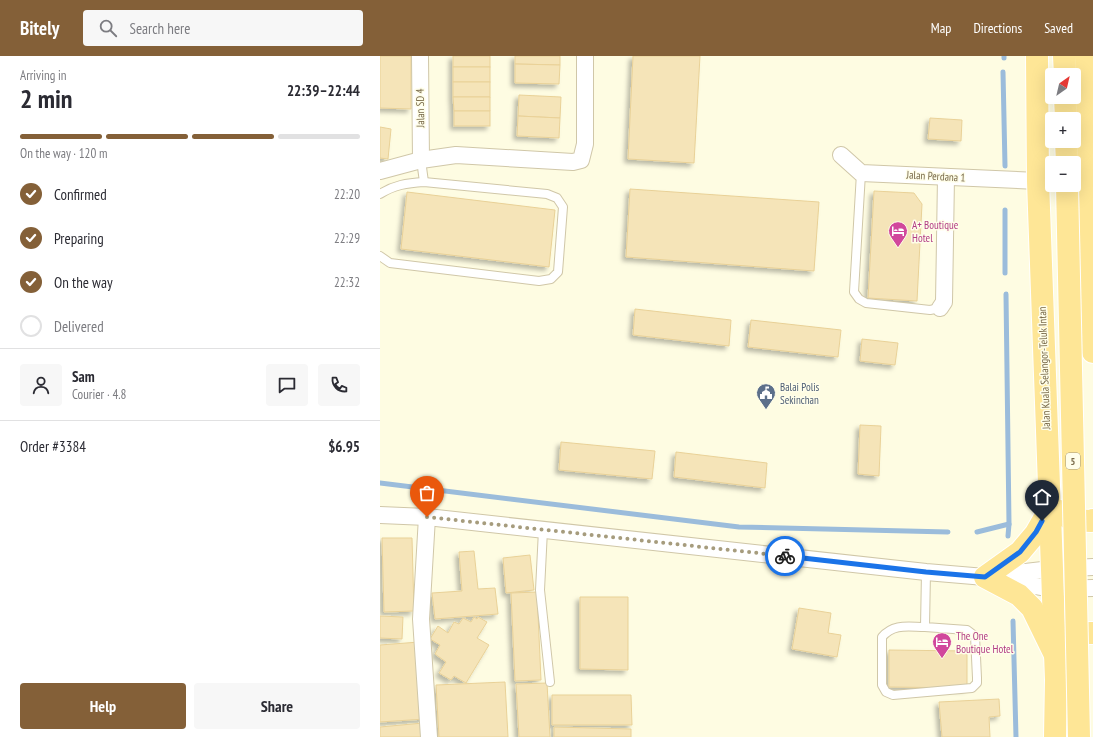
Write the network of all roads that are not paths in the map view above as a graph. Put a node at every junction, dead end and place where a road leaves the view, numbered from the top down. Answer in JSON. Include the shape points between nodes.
{"nodes":[{"id":1,"x":420,"y":56,"type":"edge"},
{"id":2,"x":585,"y":56,"type":"edge"},
{"id":3,"x":1037,"y":56,"type":"edge"},
{"id":4,"x":1064,"y":56,"type":"edge"},
{"id":5,"x":1086,"y":56,"type":"edge"},
{"id":6,"x":1065,"y":68,"type":"edge"},
{"id":7,"x":841,"y":156,"type":"dead end"},
{"id":8,"x":421,"y":160,"type":"junction"},
{"id":9,"x":380,"y":171,"type":"edge"},
{"id":10,"x":861,"y":173,"type":"junction"},
{"id":11,"x":946,"y":177,"type":"junction"},
{"id":12,"x":1038,"y":181,"type":"junction"},
{"id":13,"x":424,"y":182,"type":"junction"},
{"id":14,"x":1067,"y":192,"type":"edge"},
{"id":15,"x":380,"y":194,"type":"edge"},
{"id":16,"x":380,"y":256,"type":"edge"},
{"id":17,"x":940,"y":308,"type":"joint"},
{"id":18,"x":1093,"y":352,"type":"edge"},
{"id":19,"x":1049,"y":503,"type":"junction"},
{"id":20,"x":380,"y":515,"type":"edge"},
{"id":21,"x":427,"y":517,"type":"junction"},
{"id":22,"x":1093,"y":520,"type":"edge"},
{"id":23,"x":543,"y":530,"type":"junction"},
{"id":24,"x":1093,"y":567,"type":"edge"},
{"id":25,"x":926,"y":572,"type":"junction"},
{"id":26,"x":985,"y":577,"type":"junction"},
{"id":27,"x":1052,"y":579,"type":"junction"},
{"id":28,"x":1093,"y":588,"type":"edge"},
{"id":29,"x":925,"y":627,"type":"junction"},
{"id":30,"x":1093,"y":634,"type":"edge"},
{"id":31,"x":1055,"y":655,"type":"junction"},
{"id":32,"x":550,"y":682,"type":"dead end"},
{"id":33,"x":429,"y":737,"type":"edge"},
{"id":34,"x":1055,"y":737,"type":"edge"},
{"id":35,"x":1079,"y":737,"type":"edge"}],
"edges":[{"from":1,"to":8,"type":"street","name":"Jalan SD 4"},
{"from":2,"to":8,"type":"street","via":[[585,144],[581,160],[573,162],[456,155]]},
{"from":3,"to":12,"type":"highway","name":"Jalan Kuala Selangor-Teluk Intan"},
{"from":4,"to":6,"type":"highway"},
{"from":5,"to":18,"type":"highway"},
{"from":7,"to":10,"type":"street"},
{"from":8,"to":9,"type":"street"},
{"from":8,"to":13,"type":"lane"},
{"from":10,"to":11,"type":"street","name":"Jalan Perdana 1"},
{"from":10,"to":17,"type":"lane","via":[[854,292],[859,300],[866,303],[930,310]]},
{"from":11,"to":12,"type":"street","name":"Jalan Perdana 1"},
{"from":11,"to":17,"type":"street","via":[[944,302]]},
{"from":12,"to":19,"type":"highway","name":"Jalan Kuala Selangor-Teluk Intan"},
{"from":13,"to":15,"type":"lane","via":[[406,183]]},
{"from":13,"to":16,"type":"lane","via":[[547,194],[556,198],[563,207],[558,272],[551,279],[540,281],[390,263]]},
{"from":14,"to":35,"type":"highway","number":"5","bridge":true},
{"from":19,"to":22,"type":"highway","via":[[1071,520]]},
{"from":19,"to":26,"type":"highway","via":[[1036,532],[1020,552]]},
{"from":19,"to":27,"type":"highway","name":"Jalan Kuala Selangor-Teluk Intan"},
{"from":20,"to":21,"type":"street"},
{"from":21,"to":23,"type":"street"},
{"from":21,"to":33,"type":"street","via":[[421,619]]},
{"from":23,"to":25,"type":"street"},
{"from":23,"to":32,"type":"lane","via":[[540,590]]},
{"from":24,"to":27,"type":"street"},
{"from":25,"to":26,"type":"street"},
{"from":25,"to":29,"type":"lane"},
{"from":26,"to":27,"type":"street"},
{"from":26,"to":31,"type":"highway","via":[[1019,595],[1032,608]]},
{"from":27,"to":28,"type":"street"},
{"from":27,"to":31,"type":"highway","name":"Jalan Kuala Selangor-Teluk Intan"},
{"from":29,"to":29,"type":"lane","via":[[894,627],[882,637],[882,685],[886,692],[893,695],[972,688],[977,683],[975,636],[967,630]]},
{"from":30,"to":31,"type":"highway","via":[[1082,633],[1064,642]]},
{"from":31,"to":34,"type":"highway","name":"Jalan Kuala Selangor-Teluk Intan"}]}
